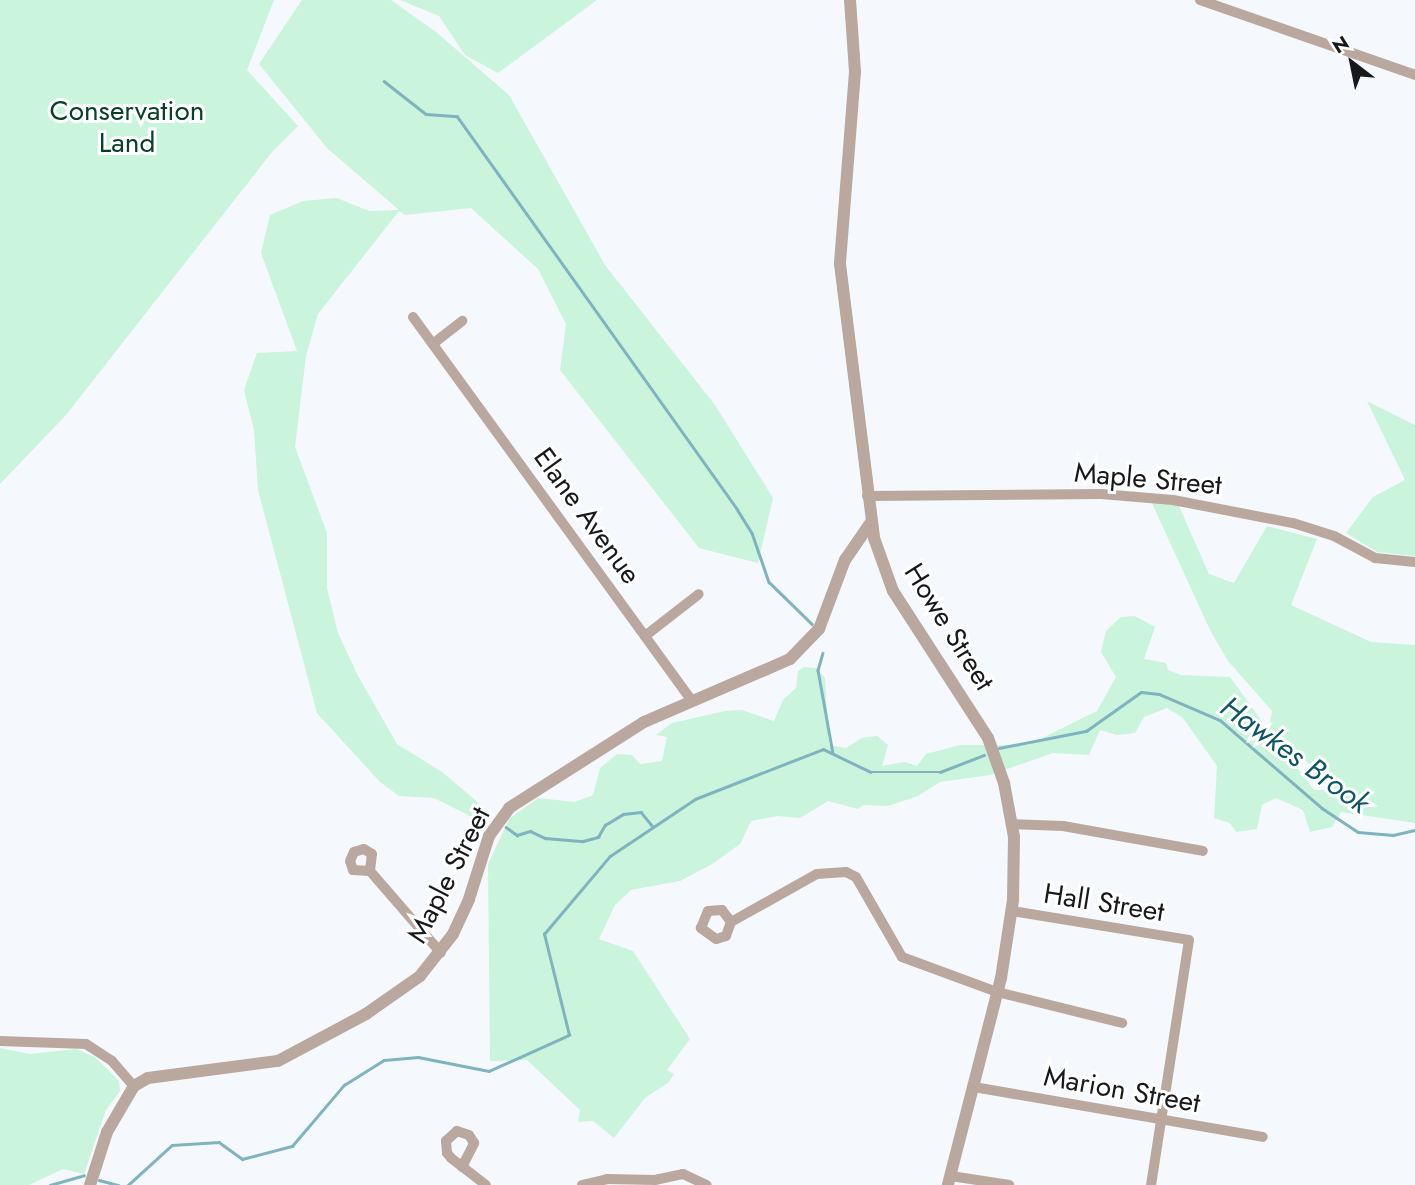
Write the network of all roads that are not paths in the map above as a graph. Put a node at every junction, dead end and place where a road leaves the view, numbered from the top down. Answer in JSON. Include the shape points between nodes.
{"nodes":[{"id":1,"x":850,"y":0,"type":"edge"},
{"id":2,"x":1200,"y":0,"type":"edge"},
{"id":3,"x":1415,"y":75,"type":"edge"},
{"id":4,"x":414,"y":317,"type":"dead end"},
{"id":5,"x":462,"y":321,"type":"dead end"},
{"id":6,"x":433,"y":343,"type":"junction"},
{"id":7,"x":867,"y":496,"type":"junction"},
{"id":8,"x":871,"y":522,"type":"junction"},
{"id":9,"x":1415,"y":562,"type":"edge"},
{"id":10,"x":699,"y":594,"type":"dead end"},
{"id":11,"x":645,"y":636,"type":"junction"},
{"id":12,"x":692,"y":701,"type":"junction"},
{"id":13,"x":1012,"y":824,"type":"junction"},
{"id":14,"x":1203,"y":850,"type":"dead end"},
{"id":15,"x":370,"y":871,"type":"dead end"},
{"id":16,"x":1012,"y":911,"type":"junction"},
{"id":17,"x":731,"y":922,"type":"dead end"},
{"id":18,"x":441,"y":953,"type":"junction"},
{"id":19,"x":998,"y":992,"type":"junction"},
{"id":20,"x":1122,"y":1023,"type":"dead end"},
{"id":21,"x":0,"y":1041,"type":"edge"},
{"id":22,"x":134,"y":1086,"type":"junction"},
{"id":23,"x":974,"y":1087,"type":"junction"},
{"id":24,"x":1161,"y":1119,"type":"junction"},
{"id":25,"x":1264,"y":1137,"type":"dead end"},
{"id":26,"x":462,"y":1167,"type":"dead end"},
{"id":27,"x":949,"y":1180,"type":"edge"},
{"id":28,"x":90,"y":1185,"type":"edge"},
{"id":29,"x":486,"y":1185,"type":"edge"},
{"id":30,"x":582,"y":1185,"type":"edge"},
{"id":31,"x":707,"y":1185,"type":"edge"},
{"id":32,"x":1009,"y":1185,"type":"edge"},
{"id":33,"x":1151,"y":1185,"type":"edge"}],
"edges":[{"from":1,"to":7,"type":"street","name":"Howe Street","via":[[855,72],[839,264]]},
{"from":2,"to":3,"type":"street"},
{"from":4,"to":6,"type":"street","name":"Elane Avenue"},
{"from":5,"to":6,"type":"street"},
{"from":6,"to":11,"type":"street","name":"Elane Avenue"},
{"from":7,"to":8,"type":"street","name":"Howe Street"},
{"from":7,"to":9,"type":"street","name":"Maple Street","via":[[1101,494],[1173,500],[1293,523],[1334,536],[1375,558]]},
{"from":8,"to":12,"type":"street","name":"Maple Street","via":[[856,539],[830,610],[806,646],[763,673]]},
{"from":8,"to":13,"type":"street","name":"Howe Street","via":[[893,591],[988,738]]},
{"from":10,"to":11,"type":"street"},
{"from":11,"to":12,"type":"street","name":"Elane Avenue"},
{"from":12,"to":18,"type":"street","name":"Maple Street","via":[[644,722],[509,808],[489,835],[469,899]]},
{"from":13,"to":14,"type":"street","via":[[1063,826]]},
{"from":13,"to":16,"type":"street","name":"Howe Street"},
{"from":15,"to":18,"type":"street"},
{"from":16,"to":19,"type":"street","name":"Howe Street"},
{"from":16,"to":24,"type":"street","name":"Hall Street","via":[[1189,940]]},
{"from":17,"to":19,"type":"street","via":[[817,874],[846,872],[856,877],[902,957]]},
{"from":18,"to":22,"type":"street","name":"Maple Street","via":[[394,996],[302,1051],[262,1064],[148,1078]]},
{"from":19,"to":20,"type":"street"},
{"from":19,"to":23,"type":"street","name":"Howe Street"},
{"from":21,"to":22,"type":"street","via":[[86,1044],[112,1061]]},
{"from":22,"to":28,"type":"street","via":[[107,1132]]},
{"from":23,"to":24,"type":"street","name":"Marion Street"},
{"from":23,"to":27,"type":"street","name":"Howe Street"},
{"from":24,"to":25,"type":"street","name":"Marion Street"},
{"from":24,"to":33,"type":"street"},
{"from":26,"to":29,"type":"street"},
{"from":27,"to":32,"type":"street"},
{"from":30,"to":31,"type":"street","via":[[683,1174]]}]}
